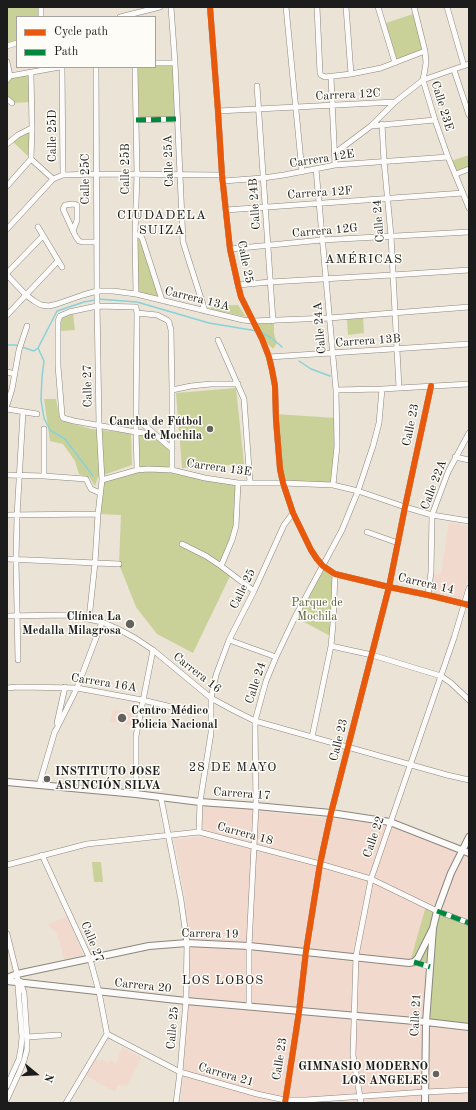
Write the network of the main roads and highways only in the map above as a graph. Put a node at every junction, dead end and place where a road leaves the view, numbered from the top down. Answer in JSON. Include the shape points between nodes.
{"nodes":[{"id":1,"x":7,"y":782,"type":"edge"},
{"id":2,"x":469,"y":837,"type":"edge"},
{"id":3,"x":466,"y":851,"type":"edge"},
{"id":4,"x":433,"y":928,"type":"junction"},
{"id":5,"x":414,"y":962,"type":"joint"},
{"id":6,"x":7,"y":978,"type":"edge"},
{"id":7,"x":7,"y":981,"type":"edge"},
{"id":8,"x":426,"y":1022,"type":"junction"},
{"id":9,"x":469,"y":1027,"type":"edge"},
{"id":10,"x":425,"y":1103,"type":"edge"}],
"edges":[{"from":1,"to":3,"type":"main road","name":"Carrera 17","via":[[331,813],[390,822]]},
{"from":2,"to":3,"type":"main road","name":"Calle 21"},
{"from":3,"to":4,"type":"main road","name":"Calle 21","via":[[452,873]]},
{"from":4,"to":5,"type":"main road","name":"Calle 21"},
{"from":4,"to":8,"type":"main road","name":"Calle 21"},
{"from":5,"to":6,"type":"main road","name":"Carrera 19","via":[[249,946],[187,943],[149,946]]},
{"from":7,"to":8,"type":"main road","name":"Carrera 20","via":[[186,1001]]},
{"from":8,"to":9,"type":"main road","name":"Carrera 20"},
{"from":8,"to":10,"type":"main road","name":"Calle 21"}]}
